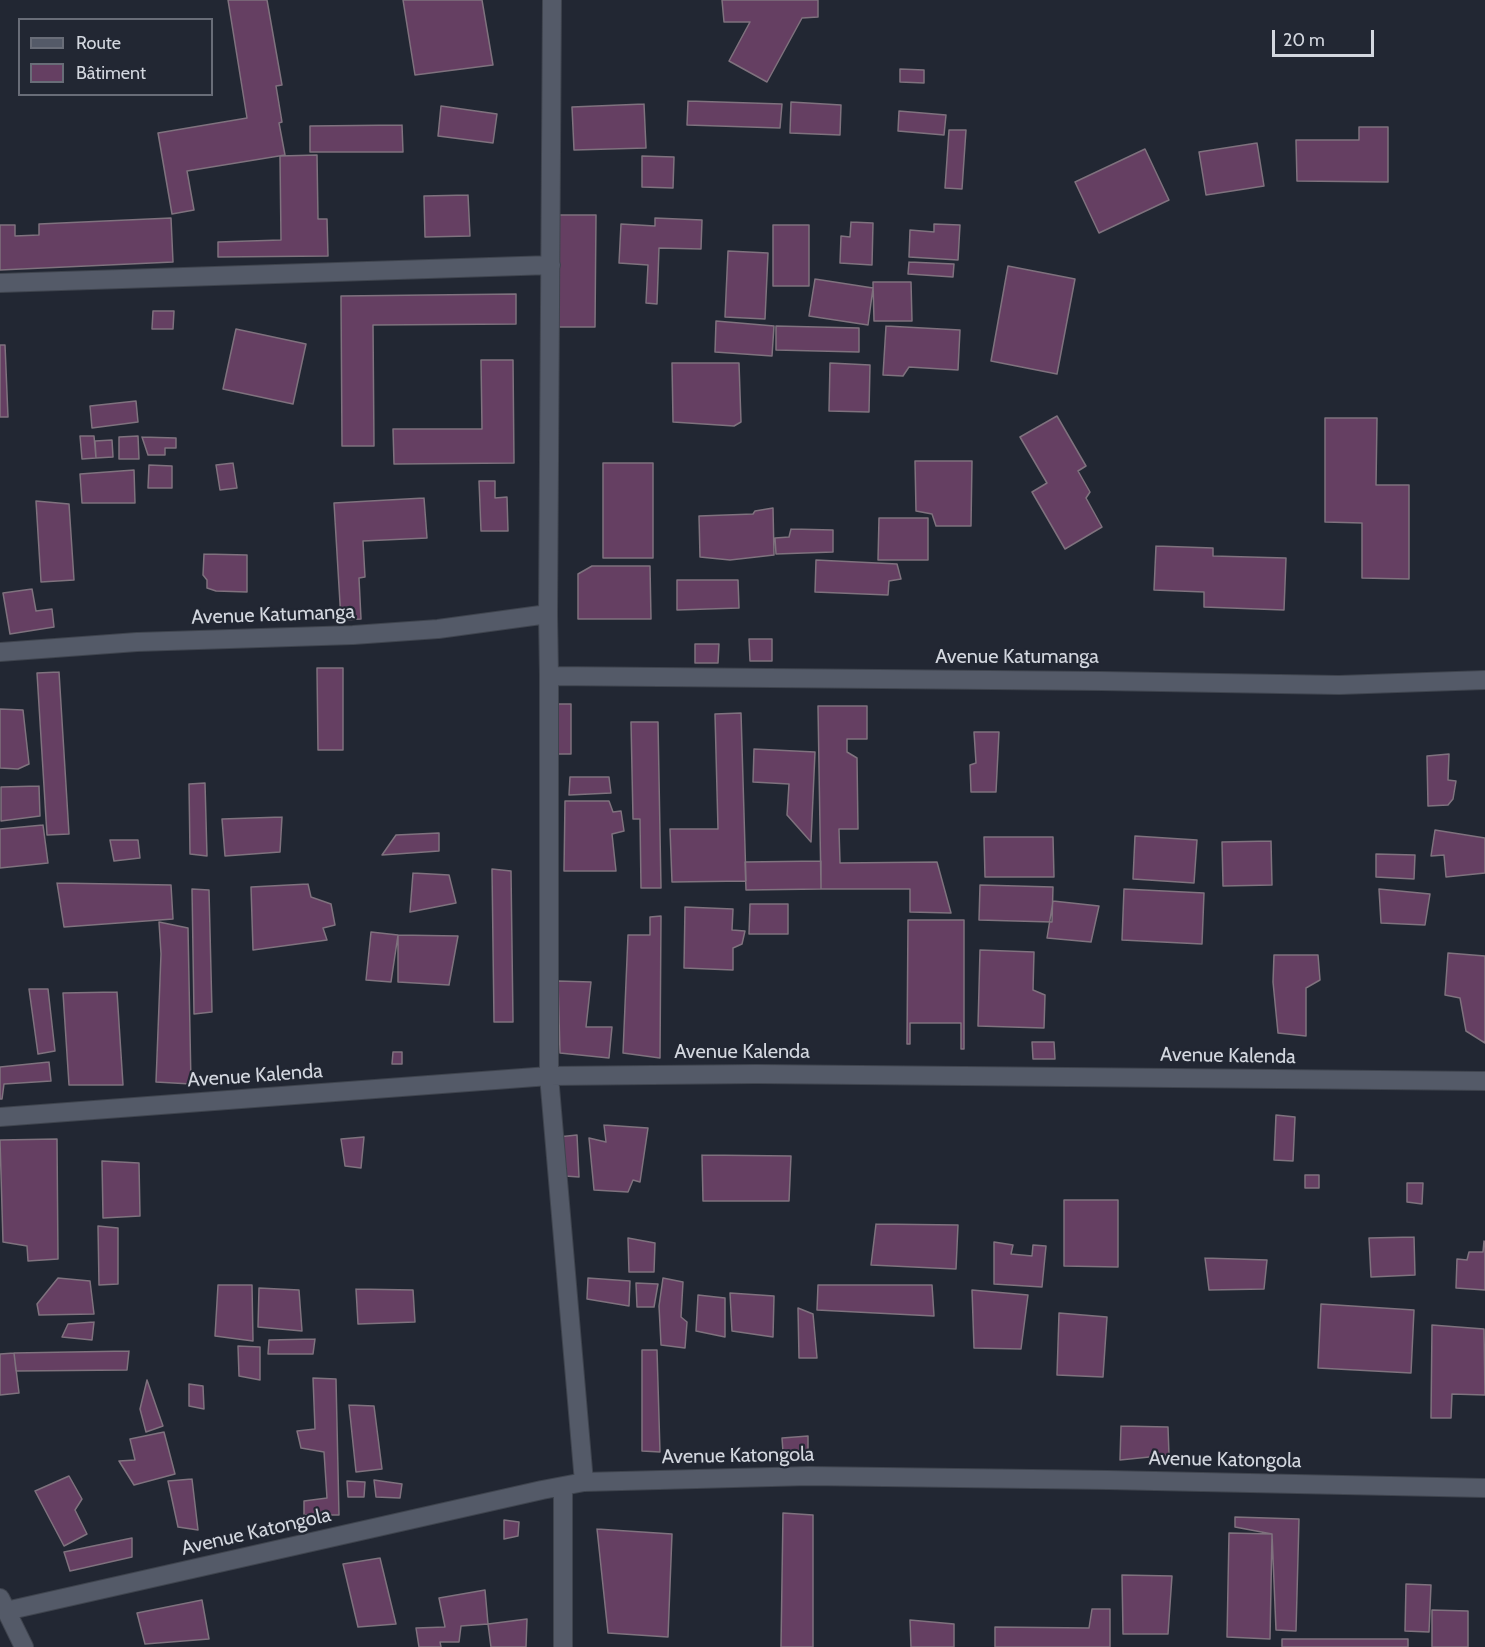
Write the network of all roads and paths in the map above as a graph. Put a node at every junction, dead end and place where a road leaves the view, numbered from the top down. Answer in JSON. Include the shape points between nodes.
{"nodes":[{"id":1,"x":552,"y":0,"type":"edge"},
{"id":2,"x":552,"y":265,"type":"junction"},
{"id":3,"x":0,"y":283,"type":"edge"},
{"id":4,"x":548,"y":614,"type":"junction"},
{"id":5,"x":0,"y":652,"type":"edge"},
{"id":6,"x":549,"y":676,"type":"junction"},
{"id":7,"x":1485,"y":680,"type":"edge"},
{"id":8,"x":549,"y":1076,"type":"junction"},
{"id":9,"x":1485,"y":1081,"type":"edge"},
{"id":10,"x":0,"y":1117,"type":"edge"},
{"id":11,"x":584,"y":1482,"type":"junction"},
{"id":12,"x":563,"y":1486,"type":"junction"},
{"id":13,"x":1485,"y":1488,"type":"edge"},
{"id":14,"x":3,"y":1604,"type":"edge"},
{"id":15,"x":24,"y":1647,"type":"edge"},
{"id":16,"x":564,"y":1647,"type":"edge"}],
"edges":[{"from":1,"to":2,"type":"street"},
{"from":2,"to":3,"type":"street"},
{"from":2,"to":4,"type":"street"},
{"from":4,"to":5,"type":"street","name":"Avenue Katumanga","via":[[353,634],[137,642]]},
{"from":4,"to":6,"type":"street"},
{"from":6,"to":7,"type":"street","name":"Avenue Katumanga","via":[[1339,685]]},
{"from":6,"to":8,"type":"street"},
{"from":8,"to":9,"type":"street","name":"Avenue Kalenda","via":[[756,1074]]},
{"from":8,"to":10,"type":"street","name":"Avenue Kalenda"},
{"from":8,"to":11,"type":"street"},
{"from":11,"to":12,"type":"street","name":"Avenue Katongola"},
{"from":11,"to":13,"type":"street","name":"Avenue Katongola","via":[[809,1476]]},
{"from":12,"to":14,"type":"street","name":"Avenue Katongola"},
{"from":12,"to":16,"type":"street"},
{"from":14,"to":15,"type":"street"}]}
